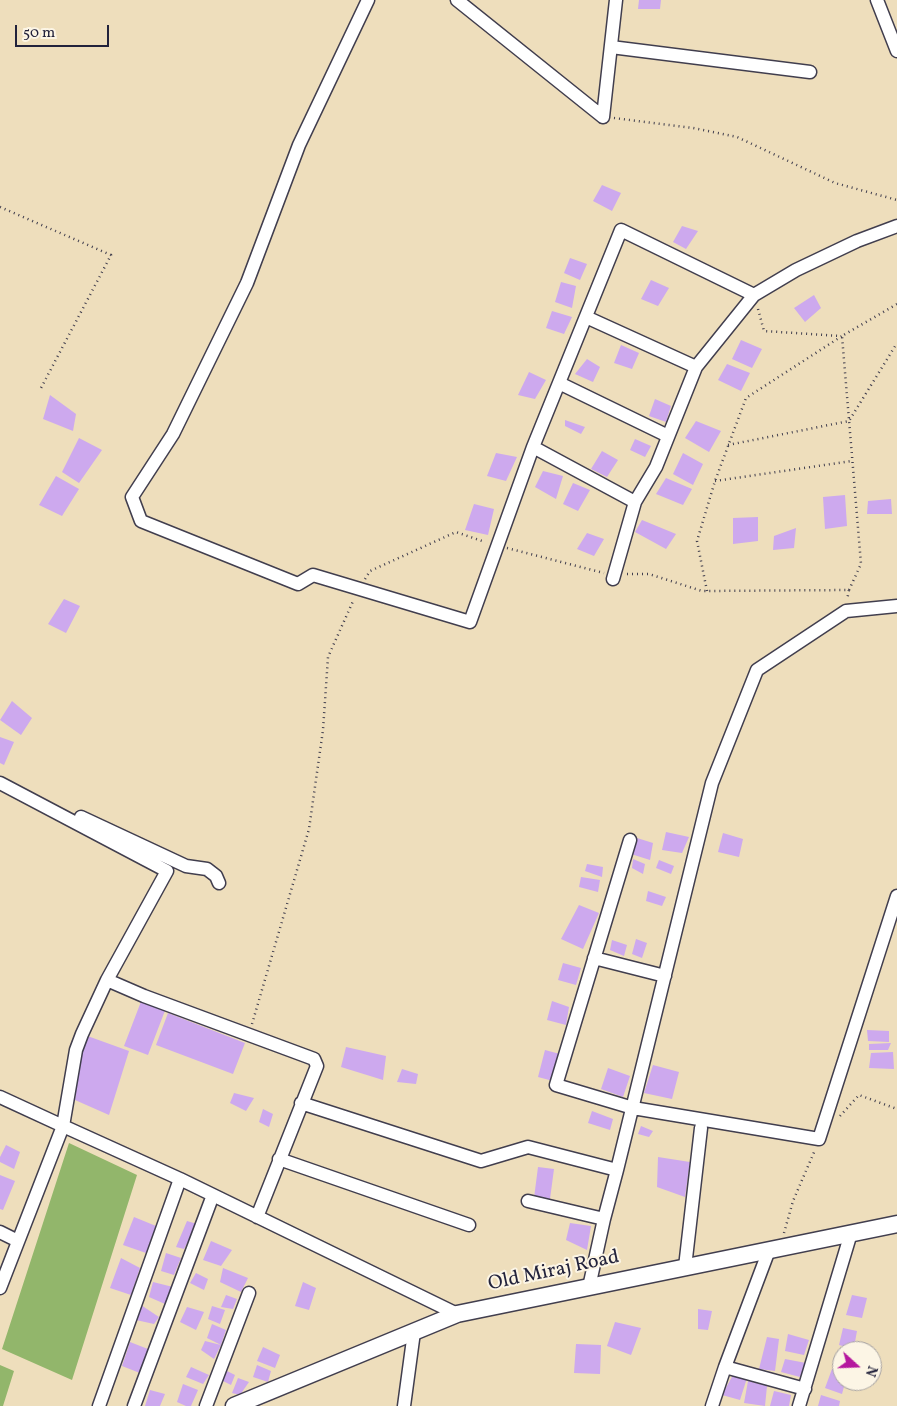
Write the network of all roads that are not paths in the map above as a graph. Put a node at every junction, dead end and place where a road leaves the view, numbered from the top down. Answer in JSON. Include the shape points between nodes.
{"nodes":[{"id":1,"x":368,"y":0,"type":"edge"},
{"id":2,"x":457,"y":0,"type":"edge"},
{"id":3,"x":616,"y":0,"type":"edge"},
{"id":4,"x":877,"y":0,"type":"edge"},
{"id":5,"x":611,"y":47,"type":"junction"},
{"id":6,"x":897,"y":51,"type":"edge"},
{"id":7,"x":810,"y":72,"type":"dead end"},
{"id":8,"x":897,"y":226,"type":"edge"},
{"id":9,"x":754,"y":295,"type":"junction"},
{"id":10,"x":586,"y":317,"type":"junction"},
{"id":11,"x":696,"y":367,"type":"junction"},
{"id":12,"x":559,"y":383,"type":"junction"},
{"id":13,"x":668,"y":436,"type":"junction"},
{"id":14,"x":533,"y":447,"type":"junction"},
{"id":15,"x":635,"y":502,"type":"junction"},
{"id":16,"x":615,"y":576,"type":"road end"},
{"id":17,"x":897,"y":606,"type":"edge"},
{"id":18,"x":0,"y":783,"type":"edge"},
{"id":19,"x":630,"y":840,"type":"dead end"},
{"id":20,"x":219,"y":883,"type":"dead end"},
{"id":21,"x":897,"y":896,"type":"edge"},
{"id":22,"x":594,"y":958,"type":"junction"},
{"id":23,"x":665,"y":976,"type":"junction"},
{"id":24,"x":107,"y":980,"type":"junction"},
{"id":25,"x":0,"y":1097,"type":"edge"},
{"id":26,"x":301,"y":1103,"type":"junction"},
{"id":27,"x":633,"y":1108,"type":"junction"},
{"id":28,"x":63,"y":1126,"type":"junction"},
{"id":29,"x":701,"y":1128,"type":"dead end"},
{"id":30,"x":280,"y":1159,"type":"junction"},
{"id":31,"x":618,"y":1170,"type":"junction"},
{"id":32,"x":180,"y":1179,"type":"junction"},
{"id":33,"x":213,"y":1195,"type":"junction"},
{"id":34,"x":528,"y":1201,"type":"dead end"},
{"id":35,"x":257,"y":1217,"type":"junction"},
{"id":36,"x":604,"y":1219,"type":"junction"},
{"id":37,"x":897,"y":1224,"type":"edge"},
{"id":38,"x":469,"y":1225,"type":"dead end"},
{"id":39,"x":0,"y":1232,"type":"edge"},
{"id":40,"x":851,"y":1234,"type":"junction"},
{"id":41,"x":18,"y":1241,"type":"junction"},
{"id":42,"x":774,"y":1249,"type":"junction"},
{"id":43,"x":685,"y":1267,"type":"junction"},
{"id":44,"x":589,"y":1287,"type":"junction"},
{"id":45,"x":0,"y":1288,"type":"edge"},
{"id":46,"x":249,"y":1293,"type":"dead end"},
{"id":47,"x":457,"y":1314,"type":"junction"},
{"id":48,"x":414,"y":1332,"type":"junction"},
{"id":49,"x":725,"y":1367,"type":"junction"},
{"id":50,"x":805,"y":1389,"type":"junction"},
{"id":51,"x":99,"y":1406,"type":"edge"},
{"id":52,"x":134,"y":1406,"type":"edge"},
{"id":53,"x":206,"y":1406,"type":"edge"},
{"id":54,"x":234,"y":1406,"type":"edge"},
{"id":55,"x":404,"y":1406,"type":"edge"},
{"id":56,"x":712,"y":1406,"type":"edge"},
{"id":57,"x":799,"y":1406,"type":"edge"}],
"edges":[{"from":1,"to":14,"type":"street","via":[[299,145],[247,284],[173,434],[132,498],[141,521],[298,584],[313,575],[470,622]]},
{"from":2,"to":5,"type":"street","via":[[603,117]]},
{"from":3,"to":5,"type":"street"},
{"from":4,"to":6,"type":"street"},
{"from":5,"to":7,"type":"street"},
{"from":8,"to":9,"type":"street","via":[[857,240]]},
{"from":9,"to":10,"type":"street","via":[[621,230]]},
{"from":9,"to":11,"type":"street"},
{"from":10,"to":11,"type":"street"},
{"from":10,"to":12,"type":"street"},
{"from":11,"to":13,"type":"street"},
{"from":12,"to":13,"type":"street"},
{"from":12,"to":14,"type":"street"},
{"from":13,"to":15,"type":"street","via":[[656,467]]},
{"from":14,"to":15,"type":"street"},
{"from":15,"to":16,"type":"street"},
{"from":17,"to":23,"type":"street","via":[[846,611],[756,670],[712,783]]},
{"from":18,"to":20,"type":"street","via":[[186,866],[207,869]]},
{"from":18,"to":24,"type":"street","via":[[167,871]]},
{"from":19,"to":22,"type":"street"},
{"from":21,"to":27,"type":"street","via":[[819,1139]]},
{"from":22,"to":23,"type":"street"},
{"from":22,"to":27,"type":"street","via":[[556,1086]]},
{"from":23,"to":27,"type":"street"},
{"from":24,"to":26,"type":"street","via":[[314,1059],[317,1066]]},
{"from":24,"to":28,"type":"street","via":[[76,1050]]},
{"from":25,"to":28,"type":"street"},
{"from":26,"to":30,"type":"street"},
{"from":26,"to":31,"type":"street","via":[[481,1161],[528,1147]]},
{"from":27,"to":31,"type":"street"},
{"from":28,"to":32,"type":"street"},
{"from":28,"to":41,"type":"street"},
{"from":29,"to":43,"type":"street"},
{"from":30,"to":35,"type":"street"},
{"from":30,"to":38,"type":"street"},
{"from":31,"to":36,"type":"street"},
{"from":32,"to":33,"type":"street"},
{"from":32,"to":51,"type":"street"},
{"from":33,"to":35,"type":"street"},
{"from":33,"to":52,"type":"street"},
{"from":34,"to":36,"type":"street"},
{"from":35,"to":47,"type":"street"},
{"from":36,"to":44,"type":"street"},
{"from":37,"to":40,"type":"main road","name":"Old Miraj Road"},
{"from":39,"to":41,"type":"street"},
{"from":40,"to":42,"type":"main road","name":"Old Miraj Road"},
{"from":40,"to":50,"type":"street"},
{"from":41,"to":45,"type":"street"},
{"from":42,"to":43,"type":"main road","name":"Old Miraj Road"},
{"from":42,"to":49,"type":"street"},
{"from":43,"to":44,"type":"main road","name":"Old Miraj Road"},
{"from":44,"to":47,"type":"main road","name":"Old Miraj Road"},
{"from":46,"to":53,"type":"street"},
{"from":47,"to":48,"type":"main road","name":"Old Miraj Road"},
{"from":48,"to":54,"type":"main road","name":"Old Miraj Road"},
{"from":48,"to":55,"type":"street"},
{"from":49,"to":50,"type":"street"},
{"from":49,"to":56,"type":"street"},
{"from":50,"to":57,"type":"street"}]}
